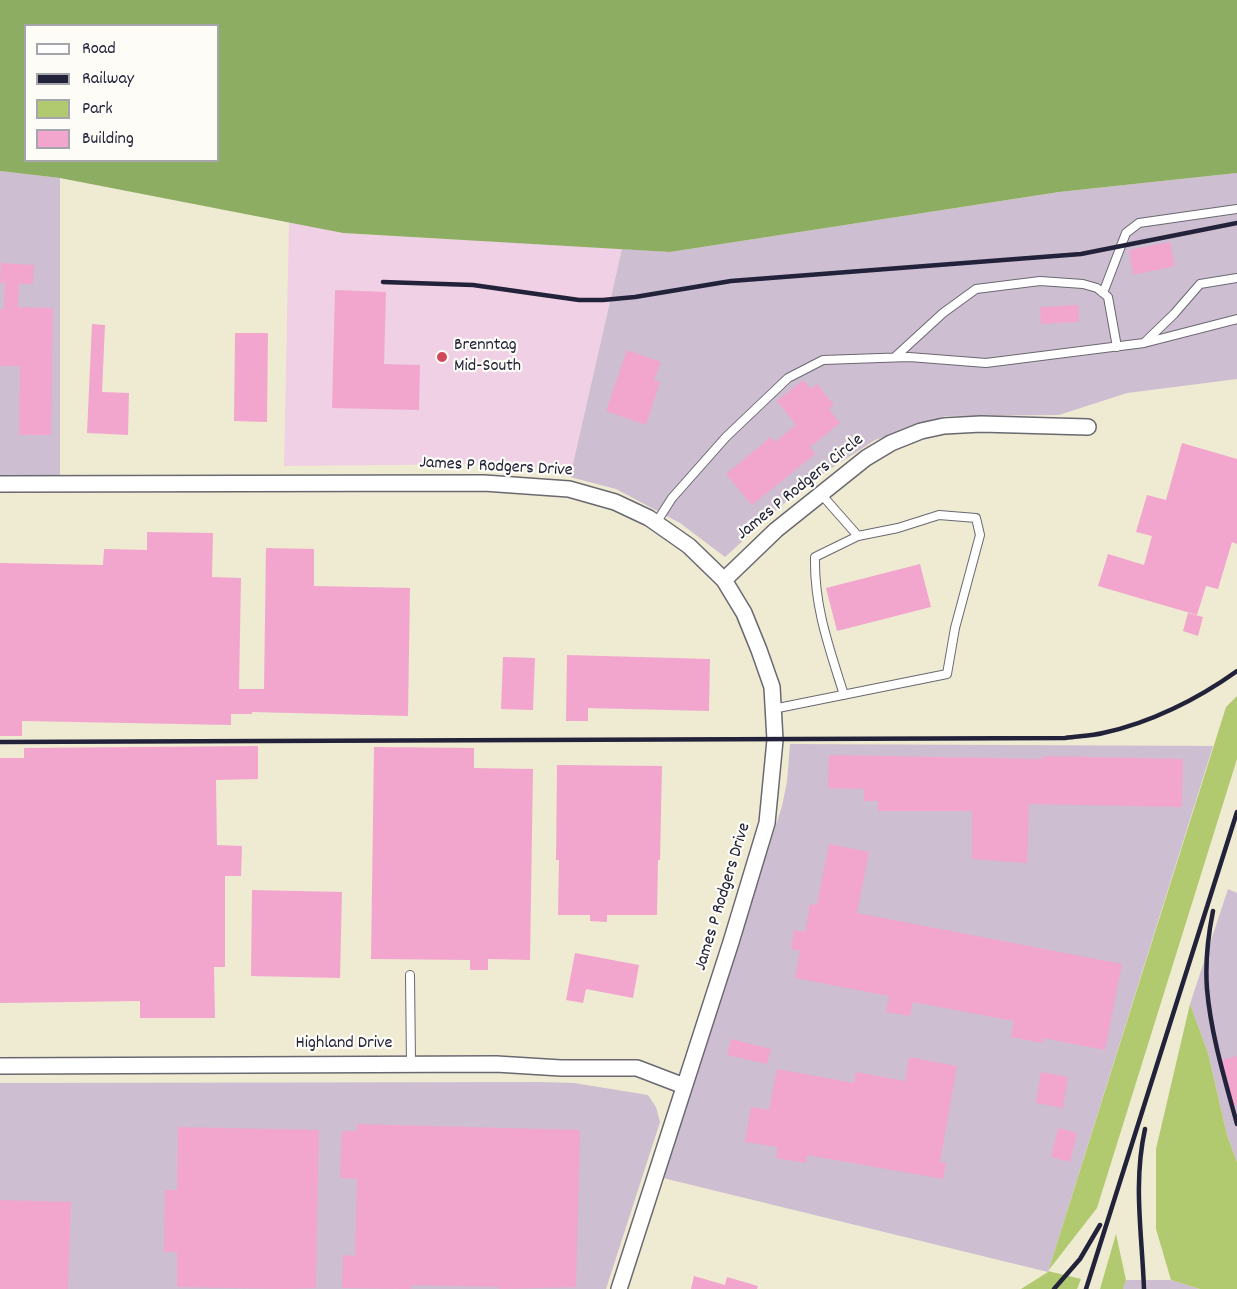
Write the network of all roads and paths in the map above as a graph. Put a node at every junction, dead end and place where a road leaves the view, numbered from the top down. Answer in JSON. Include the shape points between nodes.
{"nodes":[{"id":1,"x":1237,"y":209,"type":"edge"},
{"id":2,"x":1237,"y":278,"type":"edge"},
{"id":3,"x":1103,"y":293,"type":"junction"},
{"id":4,"x":1237,"y":319,"type":"edge"},
{"id":5,"x":1144,"y":343,"type":"junction"},
{"id":6,"x":1117,"y":346,"type":"junction"},
{"id":7,"x":895,"y":357,"type":"junction"},
{"id":8,"x":1088,"y":427,"type":"dead end"},
{"id":9,"x":0,"y":484,"type":"edge"},
{"id":10,"x":821,"y":494,"type":"junction"},
{"id":11,"x":656,"y":523,"type":"junction"},
{"id":12,"x":858,"y":536,"type":"junction"},
{"id":13,"x":724,"y":580,"type":"junction"},
{"id":14,"x":844,"y":694,"type":"junction"},
{"id":15,"x":773,"y":709,"type":"junction"},
{"id":16,"x":410,"y":975,"type":"dead end"},
{"id":17,"x":411,"y":1064,"type":"junction"},
{"id":18,"x":0,"y":1066,"type":"edge"},
{"id":19,"x":684,"y":1086,"type":"junction"},
{"id":20,"x":619,"y":1289,"type":"edge"}],
"edges":[{"from":1,"to":3,"type":"lane","via":[[1139,223],[1126,233]]},
{"from":2,"to":5,"type":"lane","via":[[1200,284]]},
{"from":3,"to":6,"type":"lane","via":[[1108,297]]},
{"from":3,"to":7,"type":"lane","via":[[1083,284],[1040,281],[976,289]]},
{"from":4,"to":5,"type":"lane"},
{"from":5,"to":6,"type":"lane"},
{"from":6,"to":7,"type":"lane","via":[[986,363]]},
{"from":7,"to":11,"type":"lane","via":[[823,360],[788,378],[726,437],[672,498]]},
{"from":8,"to":10,"type":"street","name":"James P Rodgers Circle","via":[[981,424],[921,431],[866,458]]},
{"from":9,"to":11,"type":"street","name":"James P Rodgers Drive","via":[[484,483],[569,489],[615,502]]},
{"from":10,"to":12,"type":"lane"},
{"from":10,"to":13,"type":"street","name":"James P Rodgers Circle"},
{"from":11,"to":13,"type":"street","name":"James P Rodgers Drive","via":[[689,546]]},
{"from":12,"to":14,"type":"lane","via":[[815,557],[821,621]]},
{"from":12,"to":14,"type":"lane","via":[[939,515],[976,518],[980,535],[947,674]]},
{"from":13,"to":15,"type":"street","name":"James P Rodgers Drive","via":[[744,613],[759,650],[772,687]]},
{"from":14,"to":15,"type":"lane"},
{"from":15,"to":19,"type":"street","name":"James P Rodgers Drive","via":[[775,740],[767,823]]},
{"from":16,"to":17,"type":"lane"},
{"from":17,"to":18,"type":"street","name":"Highland Drive"},
{"from":17,"to":19,"type":"street","name":"Highland Drive","via":[[637,1068]]},
{"from":19,"to":20,"type":"street","name":"James P Rodgers Drive"}]}
